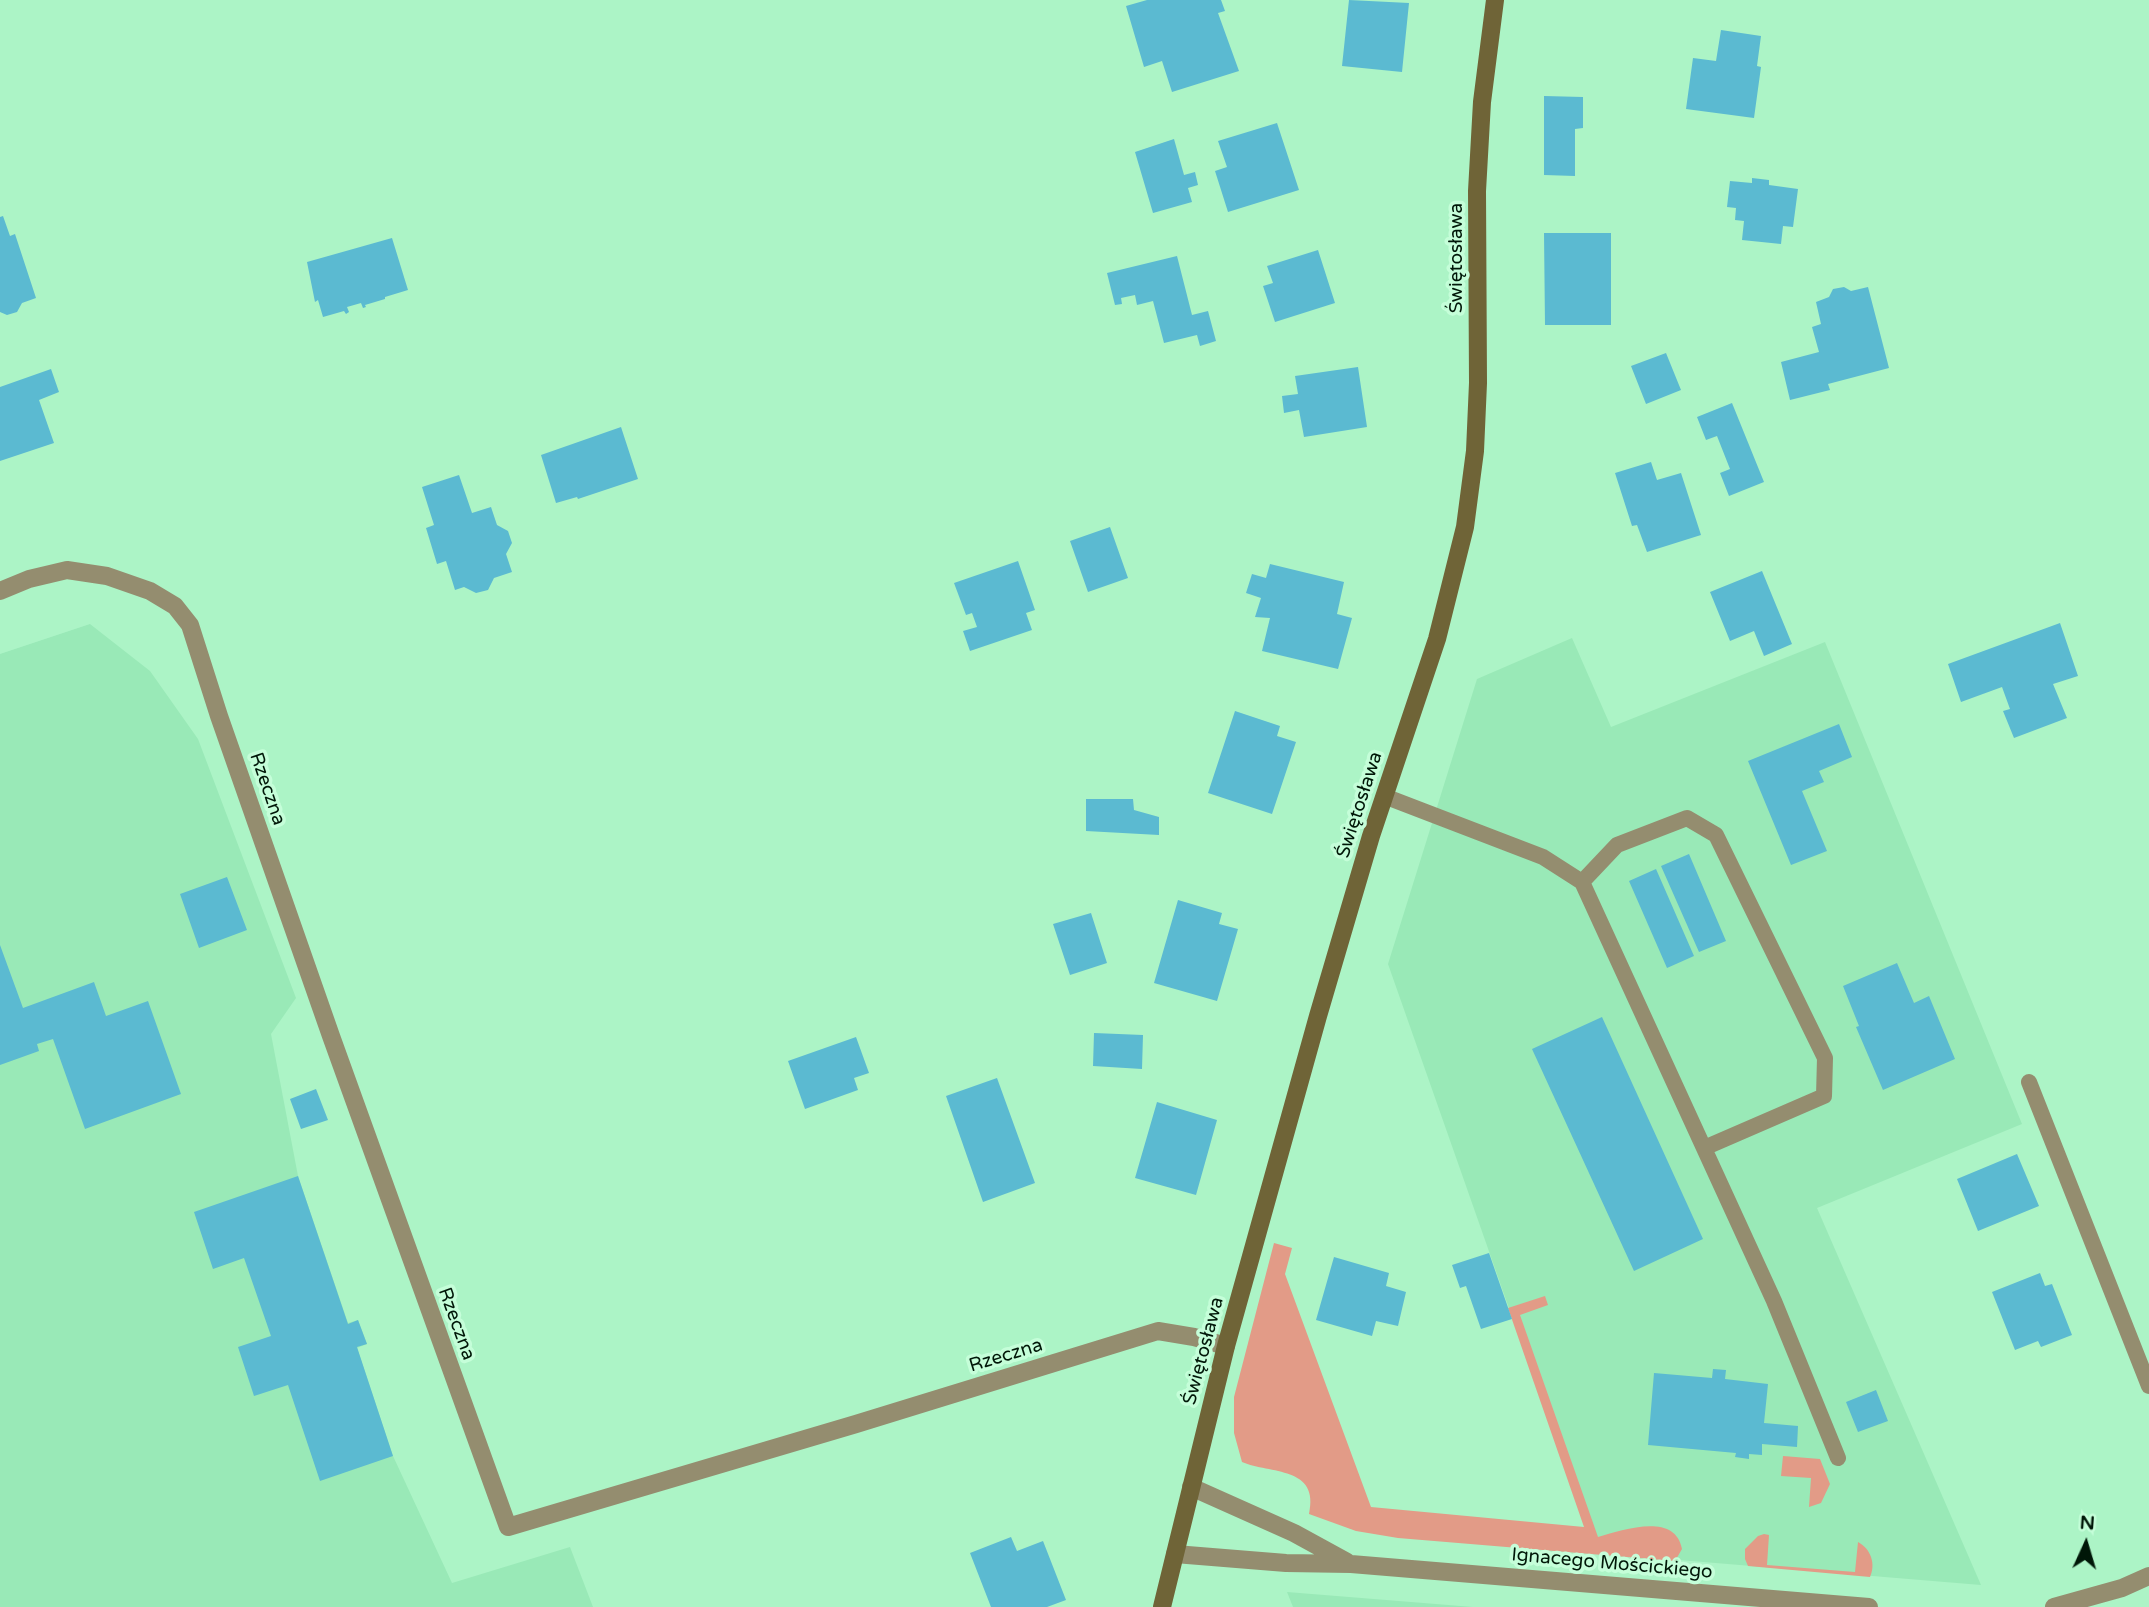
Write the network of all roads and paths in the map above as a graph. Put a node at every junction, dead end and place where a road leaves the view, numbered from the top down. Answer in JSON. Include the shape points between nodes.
{"nodes":[{"id":1,"x":1495,"y":0,"type":"edge"},
{"id":2,"x":0,"y":591,"type":"edge"},
{"id":3,"x":1384,"y":796,"type":"junction"},
{"id":4,"x":1583,"y":882,"type":"junction"},
{"id":5,"x":2029,"y":1082,"type":"dead end"},
{"id":6,"x":1704,"y":1148,"type":"junction"},
{"id":7,"x":1226,"y":1346,"type":"junction"},
{"id":8,"x":2149,"y":1386,"type":"edge"},
{"id":9,"x":1838,"y":1458,"type":"dead end"},
{"id":10,"x":1191,"y":1487,"type":"junction"},
{"id":11,"x":1175,"y":1553,"type":"junction"},
{"id":12,"x":1350,"y":1564,"type":"junction"},
{"id":13,"x":2149,"y":1576,"type":"edge"},
{"id":14,"x":1162,"y":1607,"type":"edge"},
{"id":15,"x":1869,"y":1607,"type":"edge"},
{"id":16,"x":2054,"y":1607,"type":"edge"}],
"edges":[{"from":1,"to":3,"type":"street","name":"Świętosława","via":[[1477,191],[1478,383],[1470,495],[1437,639]]},
{"from":2,"to":7,"type":"street","name":"Rzeczna","via":[[67,570],[107,576],[150,590],[174,606],[190,625],[322,1010],[508,1527],[1158,1331]]},
{"from":3,"to":4,"type":"lane","via":[[1543,857]]},
{"from":3,"to":7,"type":"street","name":"Świętosława"},
{"from":4,"to":6,"type":"lane"},
{"from":4,"to":6,"type":"lane","via":[[1617,845],[1687,818],[1716,835],[1825,1059],[1824,1096]]},
{"from":5,"to":8,"type":"lane"},
{"from":6,"to":9,"type":"lane","via":[[1774,1301]]},
{"from":7,"to":10,"type":"street","name":"Świętosława"},
{"from":10,"to":11,"type":"street","name":"Świętosława"},
{"from":10,"to":12,"type":"street","name":"Ignacego Mościckiego"},
{"from":11,"to":12,"type":"street","name":"Ignacego Mościckiego"},
{"from":11,"to":14,"type":"street","name":"Świętosława"},
{"from":12,"to":15,"type":"street","name":"Ignacego Mościckiego"},
{"from":13,"to":16,"type":"street"}]}
